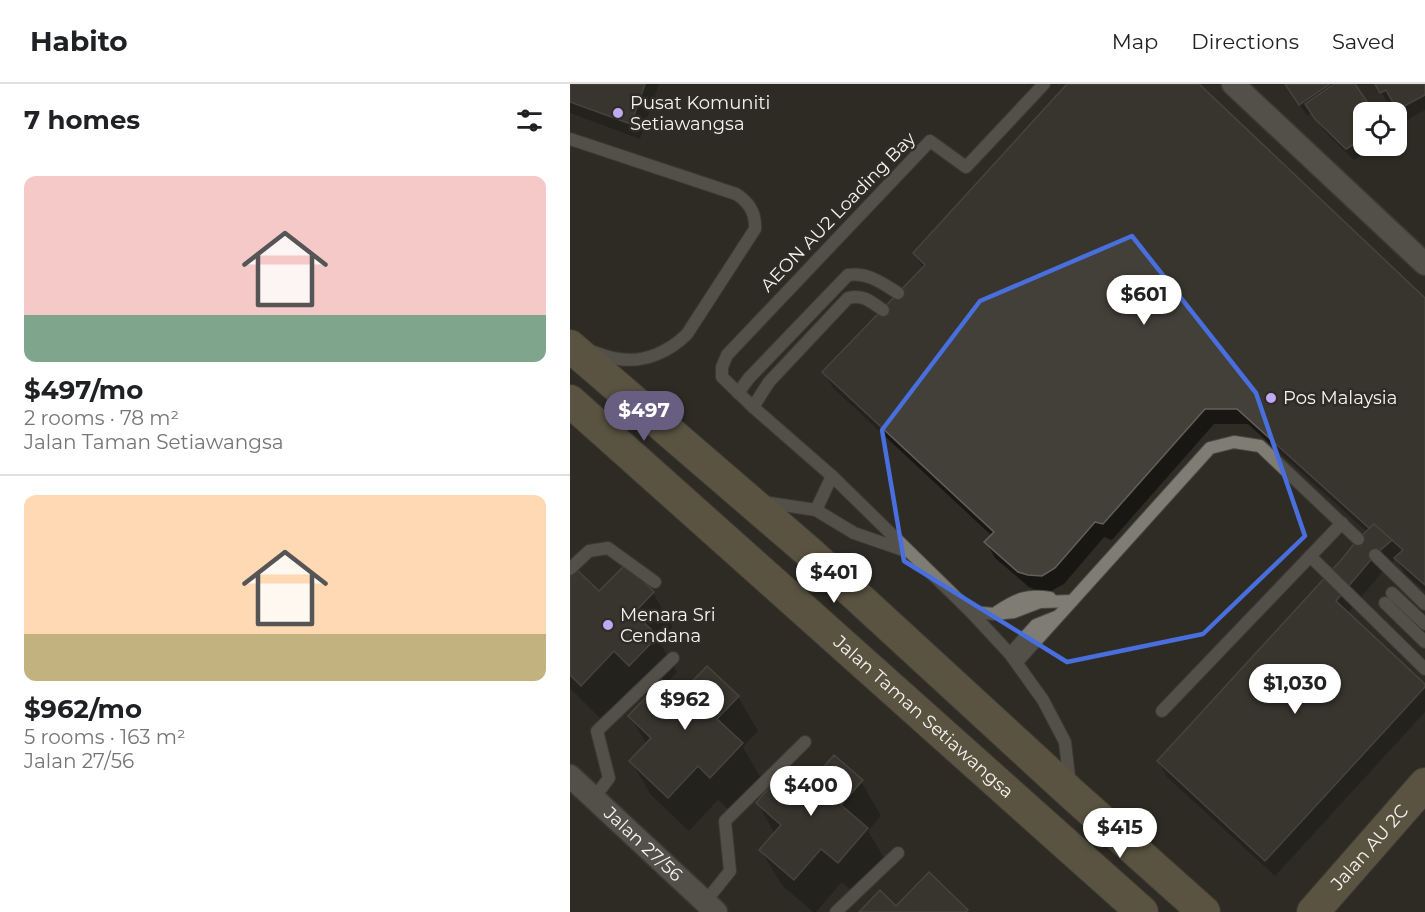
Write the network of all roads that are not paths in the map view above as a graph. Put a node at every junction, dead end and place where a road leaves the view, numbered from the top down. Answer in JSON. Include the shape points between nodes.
{"nodes":[{"id":1,"x":1044,"y":84,"type":"edge"},
{"id":2,"x":1233,"y":84,"type":"edge"},
{"id":3,"x":570,"y":139,"type":"edge"},
{"id":4,"x":1425,"y":264,"type":"edge"},
{"id":5,"x":898,"y":293,"type":"dead end"},
{"id":6,"x":883,"y":310,"type":"dead end"},
{"id":7,"x":570,"y":346,"type":"edge"},
{"id":8,"x":738,"y":393,"type":"junction"},
{"id":9,"x":570,"y":402,"type":"edge"},
{"id":10,"x":753,"y":407,"type":"junction"},
{"id":11,"x":832,"y":476,"type":"junction"},
{"id":12,"x":750,"y":501,"type":"junction"},
{"id":13,"x":816,"y":510,"type":"junction"},
{"id":14,"x":1342,"y":524,"type":"junction"},
{"id":15,"x":1358,"y":539,"type":"dead end"},
{"id":16,"x":909,"y":552,"type":"junction"},
{"id":17,"x":1375,"y":555,"type":"dead end"},
{"id":18,"x":1310,"y":556,"type":"junction"},
{"id":19,"x":570,"y":569,"type":"edge"},
{"id":20,"x":655,"y":582,"type":"dead end"},
{"id":21,"x":1072,"y":601,"type":"junction"},
{"id":22,"x":1425,"y":604,"type":"edge"},
{"id":23,"x":971,"y":612,"type":"junction"},
{"id":24,"x":1425,"y":624,"type":"edge"},
{"id":25,"x":1425,"y":642,"type":"edge"},
{"id":26,"x":673,"y":658,"type":"dead end"},
{"id":27,"x":1013,"y":658,"type":"junction"},
{"id":28,"x":1425,"y":669,"type":"edge"},
{"id":29,"x":1161,"y":711,"type":"dead end"},
{"id":30,"x":805,"y":742,"type":"dead end"},
{"id":31,"x":570,"y":776,"type":"edge"},
{"id":32,"x":1425,"y":784,"type":"edge"},
{"id":33,"x":1071,"y":793,"type":"junction"},
{"id":34,"x":594,"y":798,"type":"junction"},
{"id":35,"x":898,"y":852,"type":"dead end"},
{"id":36,"x":711,"y":906,"type":"edge"},
{"id":37,"x":1314,"y":910,"type":"edge"},
{"id":38,"x":836,"y":912,"type":"edge"},
{"id":39,"x":1142,"y":912,"type":"edge"},
{"id":40,"x":1204,"y":912,"type":"edge"}],
"edges":[{"from":1,"to":8,"type":"lane","name":"AEON AU2 Loading Bay","via":[[966,167],[930,141],[727,355],[722,377]]},
{"from":2,"to":4,"type":"street"},
{"from":3,"to":7,"type":"lane","via":[[736,194],[746,200],[756,219],[755,229],[676,345],[644,359],[619,359]]},
{"from":5,"to":8,"type":"lane","via":[[861,273],[848,275]]},
{"from":6,"to":10,"type":"lane","via":[[865,297],[848,298],[769,382]]},
{"from":7,"to":12,"type":"main road"},
{"from":8,"to":10,"type":"lane"},
{"from":9,"to":39,"type":"main road","name":"Jalan Taman Setiawangsa"},
{"from":10,"to":11,"type":"lane"},
{"from":11,"to":13,"type":"lane"},
{"from":11,"to":16,"type":"lane"},
{"from":12,"to":13,"type":"lane"},
{"from":12,"to":33,"type":"main road"},
{"from":13,"to":16,"type":"lane","via":[[854,534]]},
{"from":14,"to":15,"type":"lane"},
{"from":14,"to":18,"type":"lane"},
{"from":14,"to":21,"type":"lane","via":[[1260,446],[1234,442],[1210,448]]},
{"from":16,"to":23,"type":"lane"},
{"from":17,"to":22,"type":"lane"},
{"from":18,"to":28,"type":"lane"},
{"from":18,"to":29,"type":"lane"},
{"from":19,"to":20,"type":"lane","via":[[589,550],[608,548]]},
{"from":21,"to":23,"type":"lane","via":[[1040,602],[1014,612]]},
{"from":21,"to":27,"type":"lane"},
{"from":23,"to":27,"type":"lane"},
{"from":24,"to":25,"type":"lane","via":[[1389,598]]},
{"from":26,"to":34,"type":"lane","via":[[597,730],[609,777]]},
{"from":27,"to":33,"type":"lane","via":[[1043,700],[1065,742]]},
{"from":30,"to":36,"type":"lane","via":[[725,821],[730,871]]},
{"from":31,"to":34,"type":"street","name":"Jalan 27/56"},
{"from":32,"to":37,"type":"main road","name":"Jalan AU 2C"},
{"from":33,"to":40,"type":"main road"},
{"from":34,"to":36,"type":"street","name":"Jalan 27/56"},
{"from":35,"to":38,"type":"lane"}]}
